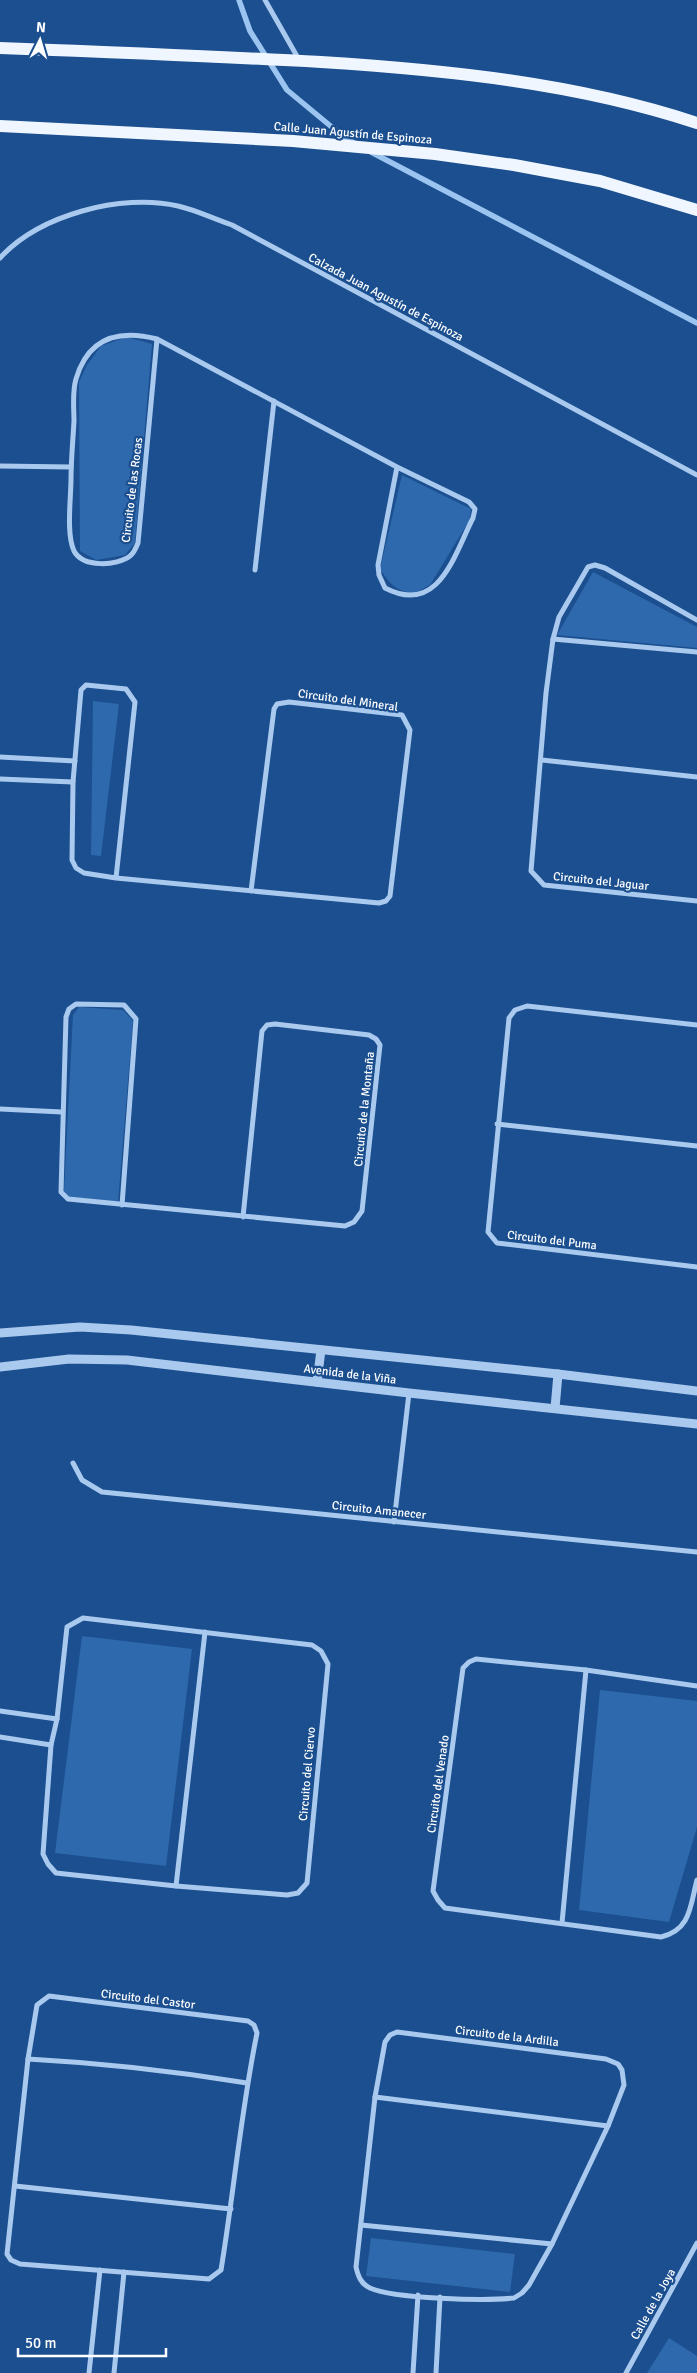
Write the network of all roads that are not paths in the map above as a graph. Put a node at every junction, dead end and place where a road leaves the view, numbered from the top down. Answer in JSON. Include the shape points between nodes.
{"nodes":[{"id":1,"x":265,"y":0,"type":"edge"},
{"id":2,"x":0,"y":48,"type":"edge"},
{"id":3,"x":299,"y":61,"type":"junction"},
{"id":4,"x":697,"y":122,"type":"edge"},
{"id":5,"x":0,"y":126,"type":"edge"},
{"id":6,"x":697,"y":210,"type":"edge"},
{"id":7,"x":0,"y":258,"type":"edge"},
{"id":8,"x":157,"y":339,"type":"junction"},
{"id":9,"x":274,"y":401,"type":"junction"},
{"id":10,"x":0,"y":466,"type":"edge"},
{"id":11,"x":71,"y":467,"type":"junction"},
{"id":12,"x":397,"y":467,"type":"junction"},
{"id":13,"x":697,"y":475,"type":"edge"},
{"id":14,"x":255,"y":570,"type":"dead end"},
{"id":15,"x":697,"y":620,"type":"edge"},
{"id":16,"x":553,"y":639,"type":"junction"},
{"id":17,"x":697,"y":652,"type":"edge"},
{"id":18,"x":0,"y":757,"type":"edge"},
{"id":19,"x":75,"y":760,"type":"junction"},
{"id":20,"x":542,"y":760,"type":"junction"},
{"id":21,"x":697,"y":777,"type":"edge"},
{"id":22,"x":0,"y":779,"type":"edge"},
{"id":23,"x":73,"y":782,"type":"junction"},
{"id":24,"x":116,"y":878,"type":"junction"},
{"id":25,"x":251,"y":891,"type":"junction"},
{"id":26,"x":697,"y":901,"type":"edge"},
{"id":27,"x":697,"y":1025,"type":"edge"},
{"id":28,"x":0,"y":1109,"type":"edge"},
{"id":29,"x":62,"y":1112,"type":"junction"},
{"id":30,"x":497,"y":1124,"type":"junction"},
{"id":31,"x":697,"y":1146,"type":"edge"},
{"id":32,"x":122,"y":1205,"type":"junction"},
{"id":33,"x":243,"y":1216,"type":"junction"},
{"id":34,"x":697,"y":1267,"type":"edge"},
{"id":35,"x":0,"y":1332,"type":"edge"},
{"id":36,"x":321,"y":1350,"type":"junction"},
{"id":37,"x":0,"y":1367,"type":"edge"},
{"id":38,"x":558,"y":1374,"type":"junction"},
{"id":39,"x":317,"y":1382,"type":"junction"},
{"id":40,"x":697,"y":1391,"type":"edge"},
{"id":41,"x":409,"y":1394,"type":"junction"},
{"id":42,"x":555,"y":1408,"type":"junction"},
{"id":43,"x":697,"y":1424,"type":"edge"},
{"id":44,"x":73,"y":1463,"type":"dead end"},
{"id":45,"x":394,"y":1522,"type":"junction"},
{"id":46,"x":697,"y":1552,"type":"edge"},
{"id":47,"x":205,"y":1632,"type":"junction"},
{"id":48,"x":586,"y":1670,"type":"junction"},
{"id":49,"x":697,"y":1686,"type":"edge"},
{"id":50,"x":0,"y":1711,"type":"edge"},
{"id":51,"x":57,"y":1719,"type":"junction"},
{"id":52,"x":0,"y":1737,"type":"edge"},
{"id":53,"x":51,"y":1744,"type":"junction"},
{"id":54,"x":697,"y":1880,"type":"edge"},
{"id":55,"x":176,"y":1886,"type":"junction"},
{"id":56,"x":562,"y":1923,"type":"junction"},
{"id":57,"x":28,"y":2059,"type":"junction"},
{"id":58,"x":247,"y":2083,"type":"junction"},
{"id":59,"x":375,"y":2097,"type":"junction"},
{"id":60,"x":608,"y":2126,"type":"junction"},
{"id":61,"x":15,"y":2186,"type":"junction"},
{"id":62,"x":231,"y":2209,"type":"junction"},
{"id":63,"x":360,"y":2225,"type":"junction"},
{"id":64,"x":697,"y":2243,"type":"edge"},
{"id":65,"x":552,"y":2244,"type":"junction"},
{"id":66,"x":100,"y":2270,"type":"junction"},
{"id":67,"x":124,"y":2272,"type":"junction"},
{"id":68,"x":418,"y":2295,"type":"junction"},
{"id":69,"x":440,"y":2297,"type":"junction"},
{"id":70,"x":89,"y":2373,"type":"edge"},
{"id":71,"x":114,"y":2373,"type":"edge"},
{"id":72,"x":413,"y":2373,"type":"edge"},
{"id":73,"x":436,"y":2373,"type":"edge"},
{"id":74,"x":626,"y":2373,"type":"edge"}],
"edges":[{"from":1,"to":3,"type":"street"},
{"from":2,"to":3,"type":"main road"},
{"from":3,"to":4,"type":"main road","via":[[520,81]]},
{"from":5,"to":6,"type":"main road","name":"Calle Juan Agustín de Espinoza","via":[[293,141],[435,154],[600,181]]},
{"from":7,"to":13,"type":"street","name":"Calzada Juan Agustín de Espinoza","via":[[12,244],[50,222],[94,207],[133,203],[177,206],[232,225]]},
{"from":8,"to":9,"type":"street","name":"Circuito de las Rocas"},
{"from":8,"to":11,"type":"street","name":"Circuito de las Rocas","via":[[125,334],[101,342],[86,357],[76,380]]},
{"from":8,"to":11,"type":"street","name":"Circuito de las Rocas","via":[[138,544],[129,557],[94,563],[80,558],[74,551]]},
{"from":9,"to":12,"type":"street","name":"Circuito de las Rocas"},
{"from":9,"to":14,"type":"street"},
{"from":10,"to":11,"type":"street"},
{"from":12,"to":12,"type":"street","name":"Circuito de las Rocas","via":[[469,502],[475,510],[474,518],[442,578],[431,590],[415,596],[404,596],[385,588],[379,575],[378,565]]},
{"from":15,"to":16,"type":"street","name":"Circuito del Jaguar","via":[[596,565],[588,567],[559,617]]},
{"from":16,"to":17,"type":"street"},
{"from":16,"to":20,"type":"street","name":"Circuito del Jaguar"},
{"from":18,"to":19,"type":"street"},
{"from":19,"to":23,"type":"street","name":"Circuito del Mineral"},
{"from":19,"to":24,"type":"street","name":"Circuito del Mineral","via":[[81,690],[86,684],[126,689],[135,702]]},
{"from":20,"to":21,"type":"street"},
{"from":20,"to":26,"type":"street","name":"Circuito del Jaguar","via":[[531,871],[537,880],[544,885]]},
{"from":22,"to":23,"type":"street"},
{"from":23,"to":24,"type":"street","name":"Circuito del Mineral","via":[[72,860],[84,873]]},
{"from":24,"to":25,"type":"street","name":"Circuito del Mineral"},
{"from":25,"to":25,"type":"street","name":"Circuito del Mineral","via":[[379,903],[386,901],[390,896],[410,730],[402,716],[289,702],[277,704]]},
{"from":27,"to":30,"type":"street","name":"Circuito del Puma","via":[[526,1006],[515,1010],[509,1018]]},
{"from":28,"to":29,"type":"street"},
{"from":29,"to":32,"type":"street","name":"Circuito de la Montaña","via":[[63,1196]]},
{"from":29,"to":32,"type":"street","name":"Circuito de la Montaña","via":[[66,1016],[69,1009],[76,1004],[124,1005],[136,1019]]},
{"from":30,"to":31,"type":"street"},
{"from":30,"to":34,"type":"street","name":"Circuito del Puma","via":[[488,1232],[496,1243]]},
{"from":32,"to":33,"type":"street","name":"Circuito de la Montaña"},
{"from":33,"to":33,"type":"street","name":"Circuito de la Montaña","via":[[345,1226],[359,1216],[380,1045],[376,1039],[369,1035],[275,1024],[267,1025],[262,1031]]},
{"from":35,"to":36,"type":"street","name":"Avenida de la Viña","via":[[80,1327]]},
{"from":36,"to":38,"type":"street","name":"Avenida de la Viña"},
{"from":36,"to":39,"type":"street"},
{"from":37,"to":39,"type":"street","name":"Avenida de la Viña","via":[[69,1359],[127,1360]]},
{"from":38,"to":40,"type":"street","name":"Avenida de la Viña"},
{"from":38,"to":42,"type":"street"},
{"from":39,"to":41,"type":"street","name":"Avenida de la Viña"},
{"from":41,"to":42,"type":"street","name":"Avenida de la Viña"},
{"from":41,"to":45,"type":"street"},
{"from":42,"to":43,"type":"street","name":"Avenida de la Viña"},
{"from":44,"to":45,"type":"street","name":"Circuito Amanecer","via":[[82,1480],[102,1492]]},
{"from":45,"to":46,"type":"street","name":"Circuito Amanecer"},
{"from":47,"to":51,"type":"street","name":"Circuito del Ciervo","via":[[83,1618],[74,1621],[67,1627]]},
{"from":47,"to":55,"type":"street"},
{"from":47,"to":55,"type":"street","name":"Circuito del Ciervo","via":[[312,1645],[321,1651],[328,1664],[307,1883],[298,1893],[287,1895]]},
{"from":48,"to":49,"type":"street","name":"Circuito del Venado"},
{"from":48,"to":56,"type":"street"},
{"from":48,"to":56,"type":"street","name":"Circuito del Venado","via":[[476,1659],[464,1668],[433,1891],[446,1908]]},
{"from":50,"to":51,"type":"street"},
{"from":51,"to":53,"type":"street","name":"Circuito del Ciervo"},
{"from":52,"to":53,"type":"street"},
{"from":53,"to":55,"type":"street","name":"Circuito del Ciervo","via":[[43,1854],[48,1864],[56,1872]]},
{"from":54,"to":56,"type":"street","name":"Circuito del Venado","via":[[687,1919],[672,1934],[661,1937]]},
{"from":57,"to":58,"type":"street","via":[[174,2071]]},
{"from":57,"to":58,"type":"street","name":"Circuito del Castor","via":[[37,2005],[48,1996],[248,2021],[257,2033]]},
{"from":57,"to":61,"type":"street","name":"Circuito del Castor"},
{"from":58,"to":62,"type":"street","name":"Circuito del Castor"},
{"from":59,"to":60,"type":"street"},
{"from":59,"to":60,"type":"street","name":"Circuito de la Ardilla","via":[[385,2042],[397,2032],[606,2059],[618,2064],[624,2085]]},
{"from":59,"to":63,"type":"street","name":"Circuito de la Ardilla"},
{"from":60,"to":65,"type":"street","name":"Circuito de la Ardilla"},
{"from":61,"to":62,"type":"street"},
{"from":61,"to":66,"type":"street","name":"Circuito del Castor","via":[[8,2254],[12,2260],[20,2264]]},
{"from":62,"to":67,"type":"street","name":"Circuito del Castor","via":[[222,2270],[216,2276],[209,2279]]},
{"from":63,"to":65,"type":"street"},
{"from":63,"to":68,"type":"street","name":"Circuito de la Ardilla","via":[[358,2278],[369,2288]]},
{"from":64,"to":74,"type":"street","name":"Calle de la Joya"},
{"from":65,"to":69,"type":"street","name":"Circuito de la Ardilla","via":[[530,2285],[514,2298]]},
{"from":66,"to":67,"type":"street","name":"Circuito del Castor"},
{"from":66,"to":70,"type":"street"},
{"from":67,"to":71,"type":"street"},
{"from":68,"to":69,"type":"street","name":"Circuito de la Ardilla"},
{"from":68,"to":72,"type":"street"},
{"from":69,"to":73,"type":"street"}]}
